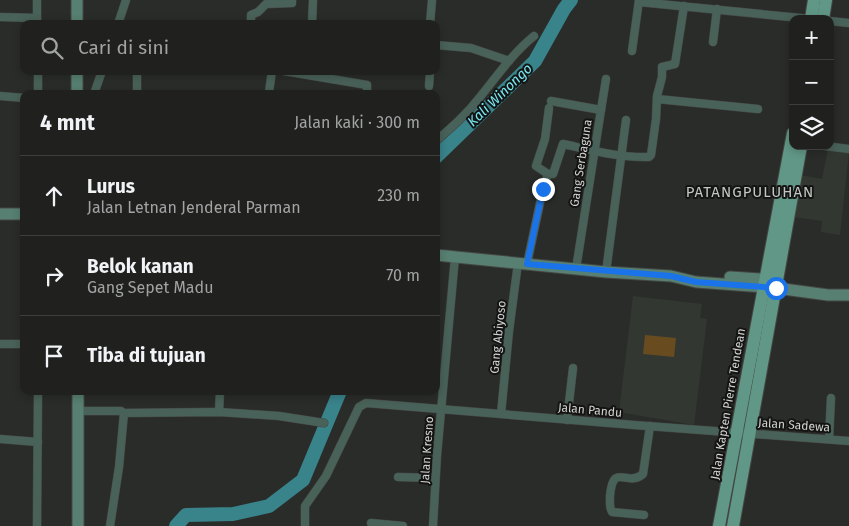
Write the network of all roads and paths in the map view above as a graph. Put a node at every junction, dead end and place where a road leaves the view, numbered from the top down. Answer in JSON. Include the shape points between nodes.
{"nodes":[{"id":1,"x":37,"y":0,"type":"edge"},
{"id":2,"x":77,"y":0,"type":"edge"},
{"id":3,"x":126,"y":0,"type":"edge"},
{"id":4,"x":292,"y":0,"type":"edge"},
{"id":5,"x":313,"y":0,"type":"edge"},
{"id":6,"x":432,"y":0,"type":"edge"},
{"id":7,"x":814,"y":0,"type":"edge"},
{"id":8,"x":826,"y":0,"type":"edge"},
{"id":9,"x":639,"y":1,"type":"edge"},
{"id":10,"x":684,"y":6,"type":"junction"},
{"id":11,"x":717,"y":9,"type":"junction"},
{"id":12,"x":812,"y":15,"type":"edge"},
{"id":13,"x":823,"y":15,"type":"edge"},
{"id":14,"x":0,"y":17,"type":"edge"},
{"id":15,"x":789,"y":17,"type":"edge"},
{"id":16,"x":28,"y":20,"type":"edge"},
{"id":17,"x":37,"y":20,"type":"edge"},
{"id":18,"x":77,"y":20,"type":"edge"},
{"id":19,"x":119,"y":20,"type":"edge"},
{"id":20,"x":251,"y":20,"type":"edge"},
{"id":21,"x":312,"y":20,"type":"edge"},
{"id":22,"x":430,"y":20,"type":"edge"},
{"id":23,"x":834,"y":21,"type":"edge"},
{"id":24,"x":849,"y":23,"type":"edge"},
{"id":25,"x":534,"y":36,"type":"dead end"},
{"id":26,"x":713,"y":42,"type":"dead end"},
{"id":27,"x":440,"y":44,"type":"edge"},
{"id":28,"x":632,"y":52,"type":"dead end"},
{"id":29,"x":509,"y":61,"type":"junction"},
{"id":30,"x":38,"y":75,"type":"edge"},
{"id":31,"x":77,"y":75,"type":"edge"},
{"id":32,"x":101,"y":75,"type":"edge"},
{"id":33,"x":136,"y":75,"type":"edge"},
{"id":34,"x":271,"y":75,"type":"edge"},
{"id":35,"x":318,"y":75,"type":"edge"},
{"id":36,"x":430,"y":75,"type":"edge"},
{"id":37,"x":606,"y":79,"type":"dead end"},
{"id":38,"x":429,"y":86,"type":"dead end"},
{"id":39,"x":38,"y":90,"type":"edge"},
{"id":40,"x":77,"y":90,"type":"edge"},
{"id":41,"x":95,"y":90,"type":"edge"},
{"id":42,"x":137,"y":90,"type":"edge"},
{"id":43,"x":269,"y":90,"type":"edge"},
{"id":44,"x":367,"y":90,"type":"edge"},
{"id":45,"x":0,"y":96,"type":"edge"},
{"id":46,"x":20,"y":98,"type":"edge"},
{"id":47,"x":657,"y":99,"type":"junction"},
{"id":48,"x":758,"y":109,"type":"dead end"},
{"id":49,"x":601,"y":110,"type":"junction"},
{"id":50,"x":626,"y":120,"type":"dead end"},
{"id":51,"x":440,"y":138,"type":"edge"},
{"id":52,"x":834,"y":147,"type":"edge"},
{"id":53,"x":849,"y":149,"type":"edge"},
{"id":54,"x":792,"y":150,"type":"edge"},
{"id":55,"x":594,"y":151,"type":"junction"},
{"id":56,"x":621,"y":155,"type":"junction"},
{"id":57,"x":548,"y":174,"type":"junction"},
{"id":58,"x":0,"y":214,"type":"edge"},
{"id":59,"x":20,"y":214,"type":"edge"},
{"id":60,"x":440,"y":255,"type":"edge"},
{"id":61,"x":455,"y":257,"type":"junction"},
{"id":62,"x":523,"y":263,"type":"junction"},
{"id":63,"x":576,"y":269,"type":"junction"},
{"id":64,"x":606,"y":272,"type":"junction"},
{"id":65,"x":770,"y":284,"type":"junction"},
{"id":66,"x":849,"y":295,"type":"edge"},
{"id":67,"x":0,"y":344,"type":"edge"},
{"id":68,"x":20,"y":344,"type":"edge"},
{"id":69,"x":573,"y":368,"type":"dead end"},
{"id":70,"x":38,"y":395,"type":"edge"},
{"id":71,"x":78,"y":395,"type":"edge"},
{"id":72,"x":220,"y":395,"type":"edge"},
{"id":73,"x":831,"y":398,"type":"dead end"},
{"id":74,"x":441,"y":409,"type":"junction"},
{"id":75,"x":79,"y":411,"type":"junction"},
{"id":76,"x":219,"y":412,"type":"junction"},
{"id":77,"x":124,"y":413,"type":"junction"},
{"id":78,"x":502,"y":414,"type":"junction"},
{"id":79,"x":567,"y":420,"type":"junction"},
{"id":80,"x":324,"y":423,"type":"dead end"},
{"id":81,"x":650,"y":426,"type":"junction"},
{"id":82,"x":737,"y":432,"type":"junction"},
{"id":83,"x":750,"y":433,"type":"junction"},
{"id":84,"x":0,"y":439,"type":"edge"},
{"id":85,"x":829,"y":439,"type":"junction"},
{"id":86,"x":849,"y":440,"type":"edge"},
{"id":87,"x":38,"y":442,"type":"junction"},
{"id":88,"x":398,"y":477,"type":"dead end"},
{"id":89,"x":436,"y":478,"type":"junction"},
{"id":90,"x":644,"y":515,"type":"dead end"},
{"id":91,"x":370,"y":523,"type":"dead end"},
{"id":92,"x":37,"y":526,"type":"edge"},
{"id":93,"x":78,"y":526,"type":"edge"},
{"id":94,"x":110,"y":526,"type":"edge"},
{"id":95,"x":305,"y":526,"type":"edge"},
{"id":96,"x":403,"y":526,"type":"edge"},
{"id":97,"x":432,"y":526,"type":"edge"},
{"id":98,"x":719,"y":526,"type":"edge"},
{"id":99,"x":733,"y":526,"type":"edge"}],
"edges":[{"from":1,"to":17,"type":"street"},
{"from":2,"to":18,"type":"street"},
{"from":3,"to":19,"type":"street"},
{"from":4,"to":20,"type":"street","via":[[292,3],[266,4],[251,15]]},
{"from":5,"to":21,"type":"street"},
{"from":6,"to":22,"type":"street"},
{"from":7,"to":12,"type":"main road"},
{"from":8,"to":13,"type":"main road"},
{"from":9,"to":10,"type":"street"},
{"from":9,"to":28,"type":"street"},
{"from":10,"to":11,"type":"street"},
{"from":10,"to":47,"type":"street","via":[[675,64],[662,67]]},
{"from":11,"to":15,"type":"street"},
{"from":11,"to":26,"type":"street"},
{"from":14,"to":16,"type":"street"},
{"from":23,"to":24,"type":"street"},
{"from":25,"to":29,"type":"street"},
{"from":27,"to":29,"type":"street","via":[[471,48]]},
{"from":29,"to":51,"type":"street","via":[[479,99]]},
{"from":30,"to":39,"type":"street"},
{"from":31,"to":40,"type":"street"},
{"from":32,"to":41,"type":"street"},
{"from":33,"to":42,"type":"street"},
{"from":34,"to":43,"type":"street"},
{"from":35,"to":44,"type":"street","via":[[367,85]]},
{"from":36,"to":38,"type":"street"},
{"from":37,"to":49,"type":"street"},
{"from":45,"to":46,"type":"street"},
{"from":47,"to":48,"type":"street"},
{"from":47,"to":56,"type":"street","via":[[651,155]]},
{"from":49,"to":55,"type":"street","name":"Gang Serbaguna"},
{"from":49,"to":57,"type":"street","name":"Gang Serbaguna","via":[[550,104],[545,139],[536,166]]},
{"from":50,"to":56,"type":"street"},
{"from":52,"to":53,"type":"street"},
{"from":54,"to":65,"type":"main road"},
{"from":55,"to":56,"type":"street"},
{"from":55,"to":57,"type":"street","name":"Gang Abiyoso","via":[[562,144],[553,174]]},
{"from":55,"to":63,"type":"street","name":"Gang Serbaguna"},
{"from":56,"to":64,"type":"street"},
{"from":57,"to":62,"type":"street","name":"Gang Abiyoso"},
{"from":58,"to":59,"type":"street"},
{"from":60,"to":61,"type":"street"},
{"from":61,"to":62,"type":"street"},
{"from":61,"to":74,"type":"street","name":"Jalan Kresno"},
{"from":62,"to":63,"type":"street"},
{"from":62,"to":78,"type":"street","name":"Gang Abiyoso","via":[[510,331]]},
{"from":63,"to":64,"type":"street"},
{"from":64,"to":65,"type":"street","via":[[671,276],[696,282]]},
{"from":65,"to":66,"type":"street","via":[[834,289]]},
{"from":65,"to":82,"type":"main road","name":"Jalan Kapten Pierre Tendean"},
{"from":65,"to":83,"type":"main road"},
{"from":67,"to":68,"type":"street"},
{"from":69,"to":79,"type":"street"},
{"from":70,"to":87,"type":"street"},
{"from":71,"to":75,"type":"street"},
{"from":72,"to":76,"type":"street"},
{"from":73,"to":85,"type":"street"},
{"from":74,"to":78,"type":"street","name":"Jalan Pandu"},
{"from":74,"to":89,"type":"street","name":"Jalan Kresno"},
{"from":74,"to":95,"type":"street","name":"Jalan Pandu","via":[[359,406],[326,476],[305,506]]},
{"from":75,"to":77,"type":"street"},
{"from":75,"to":93,"type":"street"},
{"from":76,"to":77,"type":"street"},
{"from":76,"to":80,"type":"street"},
{"from":77,"to":94,"type":"street"},
{"from":78,"to":79,"type":"street","name":"Jalan Pandu"},
{"from":79,"to":81,"type":"street","name":"Jalan Pandu"},
{"from":81,"to":82,"type":"street","name":"Jalan Pandu"},
{"from":81,"to":90,"type":"street","via":[[643,474],[638,478],[618,477],[611,484],[612,512]]},
{"from":82,"to":83,"type":"street","name":"Jalan Sadewa"},
{"from":82,"to":98,"type":"main road","name":"Jalan Kapten Pierre Tendean"},
{"from":83,"to":85,"type":"street","name":"Jalan Sadewa"},
{"from":83,"to":99,"type":"main road"},
{"from":84,"to":87,"type":"street"},
{"from":85,"to":86,"type":"street","name":"Jalan Sadewa"},
{"from":87,"to":92,"type":"street"},
{"from":88,"to":89,"type":"street"},
{"from":89,"to":97,"type":"street","name":"Jalan Kresno"},
{"from":91,"to":96,"type":"street"}]}
